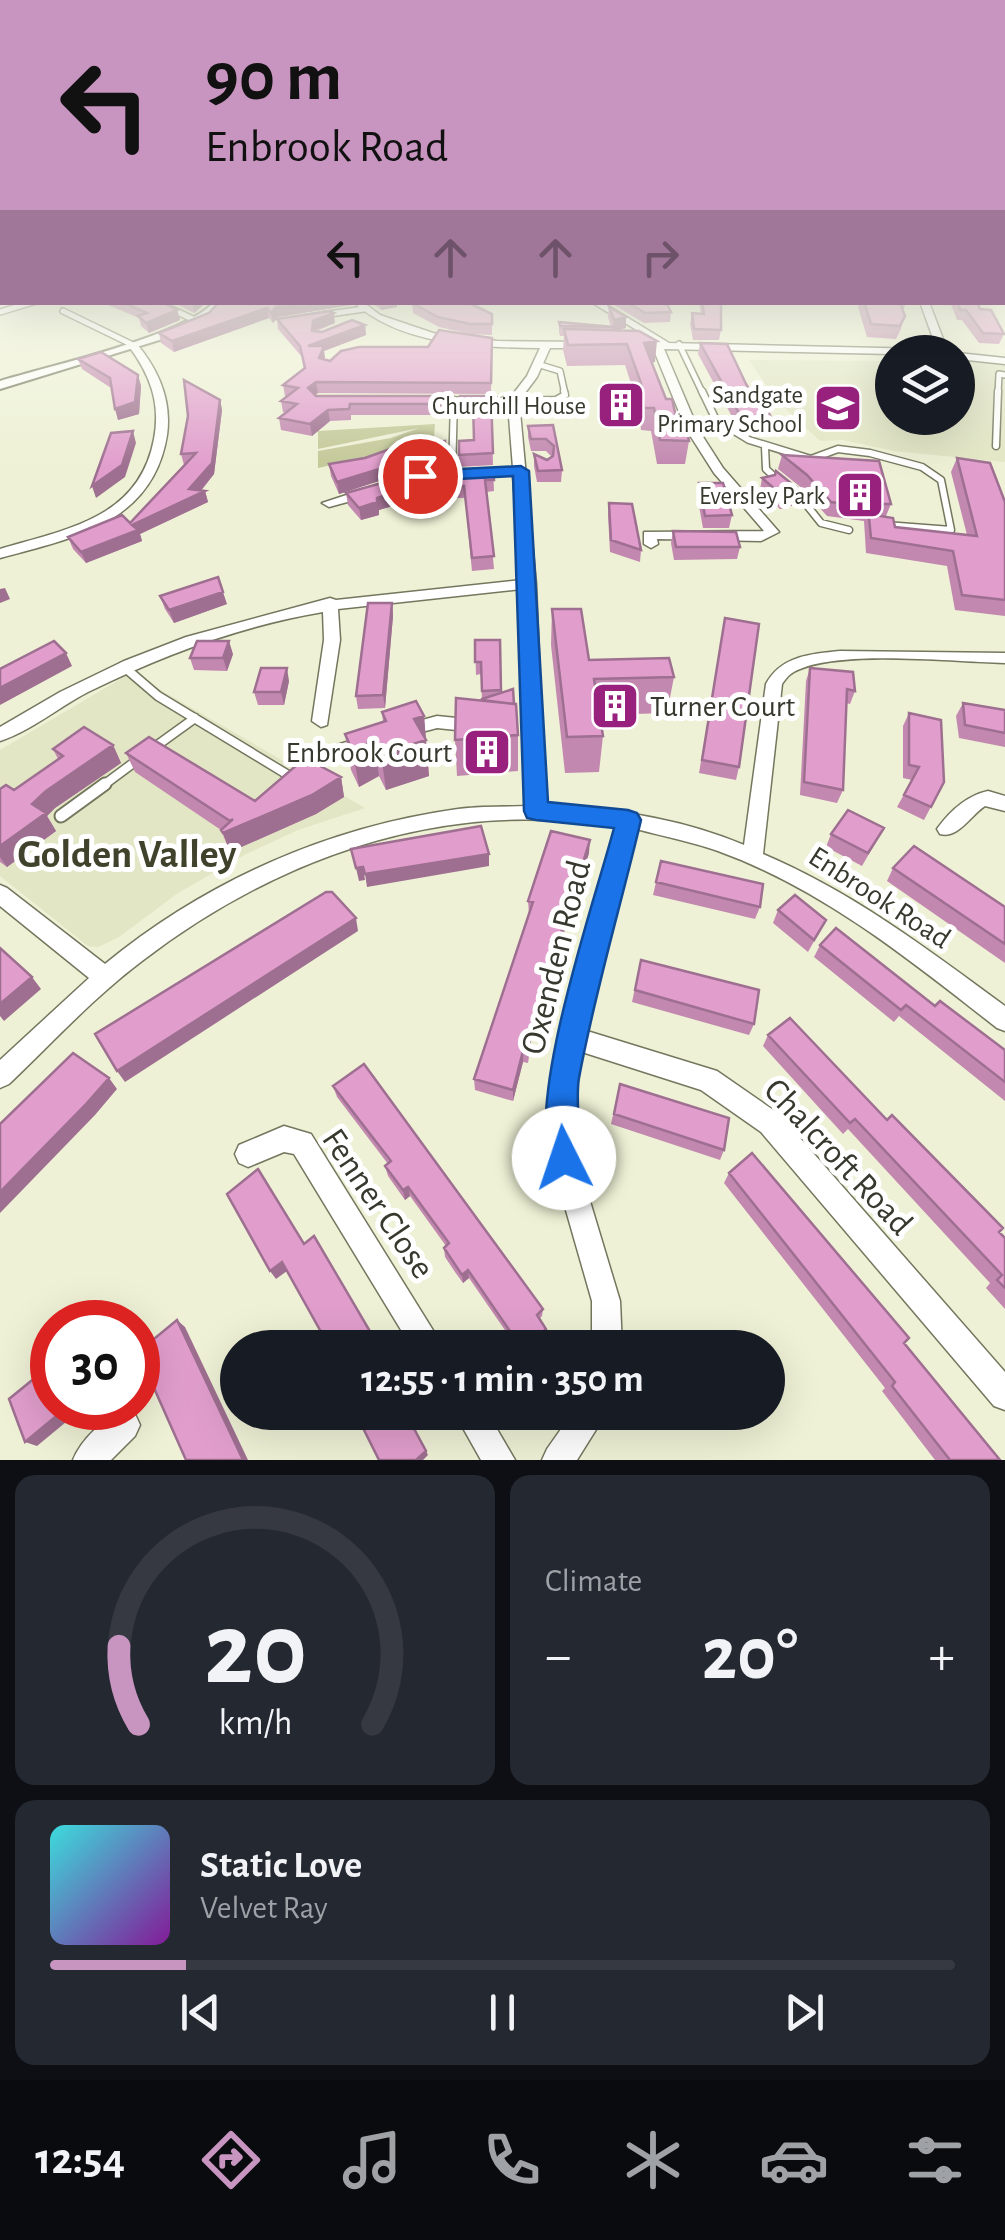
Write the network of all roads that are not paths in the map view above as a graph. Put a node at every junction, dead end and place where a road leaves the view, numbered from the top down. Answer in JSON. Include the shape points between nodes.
{"nodes":[{"id":1,"x":104,"y":331,"type":"edge"},
{"id":2,"x":173,"y":331,"type":"edge"},
{"id":3,"x":430,"y":331,"type":"edge"},
{"id":4,"x":646,"y":331,"type":"edge"},
{"id":5,"x":668,"y":344,"type":"junction"},
{"id":6,"x":133,"y":345,"type":"junction"},
{"id":7,"x":546,"y":345,"type":"junction"},
{"id":8,"x":596,"y":345,"type":"edge"},
{"id":9,"x":612,"y":345,"type":"edge"},
{"id":10,"x":875,"y":350,"type":"edge"},
{"id":11,"x":975,"y":358,"type":"edge"},
{"id":12,"x":1005,"y":361,"type":"edge"},
{"id":13,"x":537,"y":364,"type":"junction"},
{"id":14,"x":1005,"y":375,"type":"edge"},
{"id":15,"x":2,"y":383,"type":"edge"},
{"id":16,"x":415,"y":400,"type":"edge"},
{"id":17,"x":454,"y":400,"type":"junction"},
{"id":18,"x":513,"y":401,"type":"junction"},
{"id":19,"x":996,"y":446,"type":"dead end"},
{"id":20,"x":765,"y":447,"type":"junction"},
{"id":21,"x":524,"y":463,"type":"junction"},
{"id":22,"x":452,"y":473,"type":"junction"},
{"id":23,"x":436,"y":474,"type":"edge"},
{"id":24,"x":384,"y":487,"type":"edge"},
{"id":25,"x":329,"y":504,"type":"dead end"},
{"id":26,"x":874,"y":524,"type":"edge"},
{"id":27,"x":849,"y":530,"type":"dead end"},
{"id":28,"x":649,"y":535,"type":"dead end"},
{"id":29,"x":0,"y":554,"type":"edge"},
{"id":30,"x":529,"y":584,"type":"junction"},
{"id":31,"x":330,"y":603,"type":"junction"},
{"id":32,"x":1005,"y":658,"type":"edge"},
{"id":33,"x":123,"y":666,"type":"junction"},
{"id":34,"x":195,"y":718,"type":"junction"},
{"id":35,"x":321,"y":721,"type":"dead end"},
{"id":36,"x":512,"y":729,"type":"junction"},
{"id":37,"x":0,"y":735,"type":"edge"},
{"id":38,"x":312,"y":760,"type":"edge"},
{"id":39,"x":296,"y":780,"type":"edge"},
{"id":40,"x":1005,"y":804,"type":"edge"},
{"id":41,"x":536,"y":811,"type":"junction"},
{"id":42,"x":60,"y":816,"type":"dead end"},
{"id":43,"x":628,"y":820,"type":"junction"},
{"id":44,"x":947,"y":829,"type":"dead end"},
{"id":45,"x":753,"y":856,"type":"junction"},
{"id":46,"x":0,"y":894,"type":"edge"},
{"id":47,"x":106,"y":978,"type":"junction"},
{"id":48,"x":1005,"y":1020,"type":"edge"},
{"id":49,"x":573,"y":1038,"type":"junction"},
{"id":50,"x":0,"y":1076,"type":"edge"},
{"id":51,"x":248,"y":1154,"type":"dead end"},
{"id":52,"x":418,"y":1330,"type":"edge"},
{"id":53,"x":607,"y":1330,"type":"edge"},
{"id":54,"x":1005,"y":1394,"type":"edge"},
{"id":55,"x":120,"y":1430,"type":"edge"},
{"id":56,"x":480,"y":1430,"type":"edge"},
{"id":57,"x":579,"y":1430,"type":"edge"},
{"id":58,"x":94,"y":1459,"type":"edge"},
{"id":59,"x":499,"y":1460,"type":"edge"},
{"id":60,"x":558,"y":1460,"type":"edge"}],
"edges":[{"from":1,"to":6,"type":"lane"},
{"from":2,"to":6,"type":"street"},
{"from":3,"to":7,"type":"street"},
{"from":4,"to":5,"type":"street"},
{"from":5,"to":9,"type":"street"},
{"from":5,"to":10,"type":"street"},
{"from":5,"to":20,"type":"lane","via":[[716,420]]},
{"from":5,"to":28,"type":"street","via":[[692,429],[772,532]]},
{"from":6,"to":15,"type":"street"},
{"from":6,"to":29,"type":"street","via":[[158,384],[164,415],[148,484],[111,514]]},
{"from":7,"to":8,"type":"street"},
{"from":7,"to":13,"type":"street"},
{"from":11,"to":12,"type":"street"},
{"from":13,"to":18,"type":"street"},
{"from":13,"to":18,"type":"lane","via":[[560,371],[564,395]]},
{"from":14,"to":19,"type":"lane","via":[[999,374]]},
{"from":16,"to":17,"type":"street"},
{"from":17,"to":18,"type":"street"},
{"from":17,"to":22,"type":"lane"},
{"from":18,"to":21,"type":"street","via":[[524,420]]},
{"from":20,"to":26,"type":"lane","via":[[811,459],[838,449],[870,453],[922,467],[941,480],[950,530]]},
{"from":20,"to":27,"type":"lane","via":[[771,477],[795,490],[820,523]]},
{"from":21,"to":22,"type":"street"},
{"from":21,"to":30,"type":"street"},
{"from":22,"to":23,"type":"street"},
{"from":24,"to":25,"type":"street"},
{"from":30,"to":31,"type":"street"},
{"from":30,"to":36,"type":"street"},
{"from":31,"to":33,"type":"street","via":[[241,622]]},
{"from":31,"to":35,"type":"street"},
{"from":32,"to":45,"type":"street","via":[[840,658],[800,662],[781,672],[774,684]]},
{"from":33,"to":34,"type":"lane"},
{"from":33,"to":37,"type":"street"},
{"from":34,"to":39,"type":"lane"},
{"from":34,"to":42,"type":"lane"},
{"from":36,"to":38,"type":"street","via":[[438,722]]},
{"from":36,"to":41,"type":"street"},
{"from":40,"to":44,"type":"street","via":[[980,798]]},
{"from":41,"to":43,"type":"street","name":"Enbrook Road"},
{"from":41,"to":47,"type":"street","name":"Enbrook Road","via":[[402,824],[326,846],[247,880]]},
{"from":43,"to":45,"type":"street","name":"Enbrook Road"},
{"from":43,"to":49,"type":"street","name":"Oxenden Road"},
{"from":45,"to":48,"type":"street","name":"Enbrook Road","via":[[857,911]]},
{"from":46,"to":47,"type":"street"},
{"from":47,"to":50,"type":"street","name":"Enbrook Road"},
{"from":49,"to":53,"type":"street","name":"Oxenden Road","via":[[560,1126],[606,1301]]},
{"from":49,"to":54,"type":"street","name":"Chalcroft Road","via":[[708,1080],[759,1115]]},
{"from":51,"to":52,"type":"street","name":"Fenner Close","via":[[289,1138],[302,1143]]},
{"from":55,"to":58,"type":"street"},
{"from":56,"to":59,"type":"street"},
{"from":57,"to":60,"type":"street"}]}
